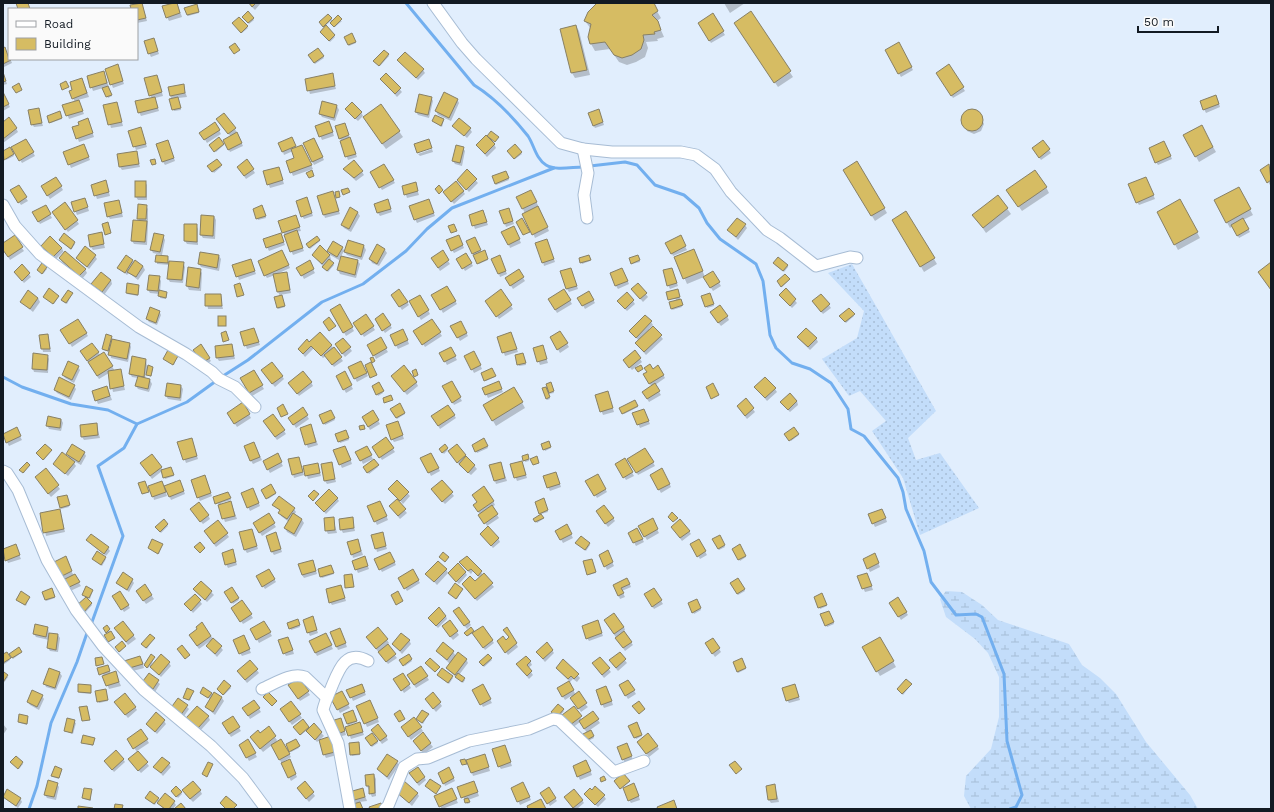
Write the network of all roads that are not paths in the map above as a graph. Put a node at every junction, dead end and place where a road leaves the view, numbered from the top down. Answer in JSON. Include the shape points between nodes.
{"nodes":[{"id":1,"x":433,"y":3,"type":"edge"},
{"id":2,"x":583,"y":149,"type":"junction"},
{"id":3,"x":3,"y":205,"type":"edge"},
{"id":4,"x":587,"y":218,"type":"dead end"},
{"id":5,"x":857,"y":258,"type":"dead end"},
{"id":6,"x":255,"y":408,"type":"dead end"},
{"id":7,"x":3,"y":470,"type":"edge"},
{"id":8,"x":368,"y":662,"type":"dead end"},
{"id":9,"x":262,"y":689,"type":"dead end"},
{"id":10,"x":327,"y":698,"type":"junction"},
{"id":11,"x":644,"y":761,"type":"dead end"},
{"id":12,"x":266,"y":809,"type":"edge"},
{"id":13,"x":350,"y":809,"type":"edge"},
{"id":14,"x":385,"y":809,"type":"edge"}],
"edges":[{"from":1,"to":2,"type":"street","via":[[471,54],[554,138],[561,144]]},
{"from":2,"to":4,"type":"street","via":[[588,173],[584,195]]},
{"from":2,"to":5,"type":"street","via":[[612,152],[681,152],[696,155],[715,169],[731,192],[767,230],[816,266],[850,257]]},
{"from":3,"to":6,"type":"street","via":[[15,226],[40,254],[139,327],[186,354],[219,379],[235,387]]},
{"from":7,"to":12,"type":"street","via":[[18,490],[47,560],[76,610],[103,646],[144,690],[211,746],[243,778]]},
{"from":8,"to":10,"type":"street","via":[[360,657],[351,658],[342,664]]},
{"from":9,"to":10,"type":"street","via":[[301,675]]},
{"from":10,"to":13,"type":"street","via":[[323,710],[338,743]]},
{"from":11,"to":14,"type":"street","via":[[614,772],[559,720],[553,719],[529,729],[469,741],[428,758],[417,759],[404,767]]}]}
